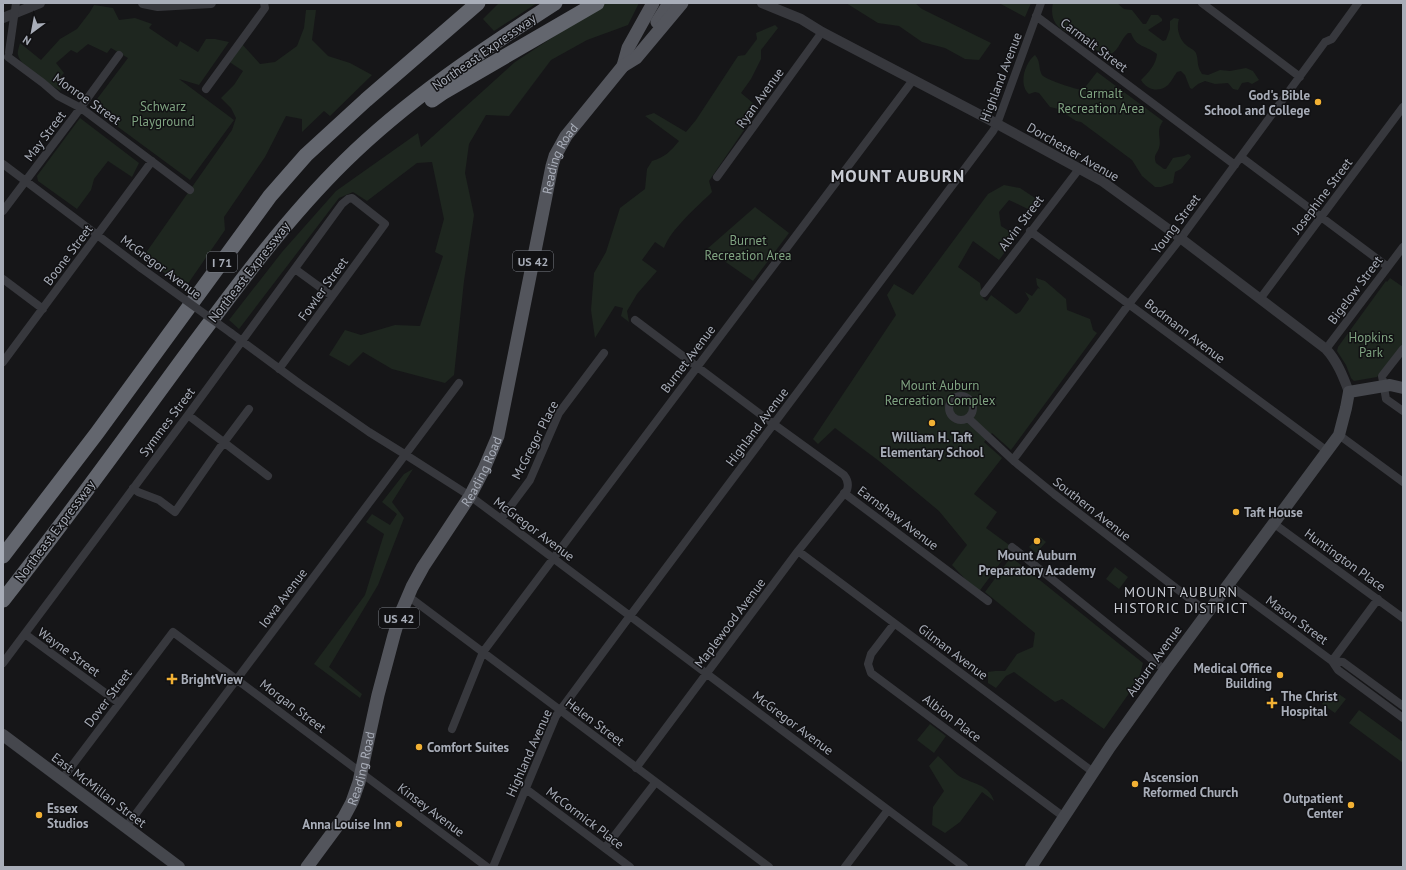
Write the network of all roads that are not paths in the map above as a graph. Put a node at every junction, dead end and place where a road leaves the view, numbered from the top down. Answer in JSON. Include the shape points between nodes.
{"nodes":[{"id":1,"x":16,"y":3,"type":"edge"},
{"id":2,"x":40,"y":3,"type":"edge"},
{"id":3,"x":143,"y":3,"type":"edge"},
{"id":4,"x":210,"y":3,"type":"edge"},
{"id":5,"x":264,"y":3,"type":"edge"},
{"id":6,"x":478,"y":3,"type":"edge"},
{"id":7,"x":555,"y":3,"type":"edge"},
{"id":8,"x":597,"y":3,"type":"edge"},
{"id":9,"x":653,"y":3,"type":"edge"},
{"id":10,"x":669,"y":3,"type":"edge"},
{"id":11,"x":682,"y":3,"type":"edge"},
{"id":12,"x":762,"y":3,"type":"edge"},
{"id":13,"x":1041,"y":3,"type":"edge"},
{"id":14,"x":1202,"y":3,"type":"edge"},
{"id":15,"x":1358,"y":3,"type":"edge"},
{"id":16,"x":1036,"y":16,"type":"junction"},
{"id":17,"x":3,"y":18,"type":"edge"},
{"id":18,"x":822,"y":32,"type":"junction"},
{"id":19,"x":643,"y":50,"type":"junction"},
{"id":20,"x":119,"y":55,"type":"dead end"},
{"id":21,"x":7,"y":57,"type":"edge"},
{"id":22,"x":623,"y":66,"type":"junction"},
{"id":23,"x":1300,"y":77,"type":"junction"},
{"id":24,"x":913,"y":80,"type":"junction"},
{"id":25,"x":206,"y":90,"type":"dead end"},
{"id":26,"x":1403,"y":107,"type":"edge"},
{"id":27,"x":81,"y":108,"type":"junction"},
{"id":28,"x":997,"y":124,"type":"junction"},
{"id":29,"x":1241,"y":157,"type":"junction"},
{"id":30,"x":152,"y":161,"type":"junction"},
{"id":31,"x":345,"y":161,"type":"junction"},
{"id":32,"x":3,"y":164,"type":"edge"},
{"id":33,"x":1235,"y":165,"type":"junction"},
{"id":34,"x":1079,"y":169,"type":"junction"},
{"id":35,"x":718,"y":178,"type":"dead end"},
{"id":36,"x":25,"y":181,"type":"junction"},
{"id":37,"x":190,"y":190,"type":"dead end"},
{"id":38,"x":352,"y":198,"type":"joint"},
{"id":39,"x":3,"y":211,"type":"edge"},
{"id":40,"x":1321,"y":216,"type":"junction"},
{"id":41,"x":1030,"y":231,"type":"junction"},
{"id":42,"x":98,"y":234,"type":"junction"},
{"id":43,"x":1180,"y":239,"type":"junction"},
{"id":44,"x":1403,"y":247,"type":"edge"},
{"id":45,"x":1388,"y":266,"type":"junction"},
{"id":46,"x":295,"y":269,"type":"junction"},
{"id":47,"x":3,"y":279,"type":"edge"},
{"id":48,"x":984,"y":293,"type":"dead end"},
{"id":49,"x":332,"y":296,"type":"junction"},
{"id":50,"x":1260,"y":299,"type":"junction"},
{"id":51,"x":1129,"y":304,"type":"junction"},
{"id":52,"x":43,"y":309,"type":"junction"},
{"id":53,"x":635,"y":320,"type":"dead end"},
{"id":54,"x":242,"y":341,"type":"junction"},
{"id":55,"x":1326,"y":349,"type":"junction"},
{"id":56,"x":1403,"y":349,"type":"edge"},
{"id":57,"x":604,"y":353,"type":"dead end"},
{"id":58,"x":3,"y":362,"type":"edge"},
{"id":59,"x":697,"y":366,"type":"junction"},
{"id":60,"x":279,"y":369,"type":"junction"},
{"id":61,"x":459,"y":383,"type":"dead end"},
{"id":62,"x":1385,"y":386,"type":"junction"},
{"id":63,"x":1403,"y":388,"type":"edge"},
{"id":64,"x":1348,"y":392,"type":"junction"},
{"id":65,"x":249,"y":409,"type":"dead end"},
{"id":66,"x":1403,"y":412,"type":"edge"},
{"id":67,"x":188,"y":416,"type":"junction"},
{"id":68,"x":968,"y":418,"type":"dead end"},
{"id":69,"x":774,"y":424,"type":"junction"},
{"id":70,"x":1339,"y":434,"type":"junction"},
{"id":71,"x":224,"y":442,"type":"junction"},
{"id":72,"x":1326,"y":451,"type":"junction"},
{"id":73,"x":406,"y":454,"type":"junction"},
{"id":74,"x":1013,"y":460,"type":"junction"},
{"id":75,"x":268,"y":476,"type":"dead end"},
{"id":76,"x":1403,"y":482,"type":"edge"},
{"id":77,"x":133,"y":488,"type":"junction"},
{"id":78,"x":844,"y":493,"type":"junction"},
{"id":79,"x":470,"y":496,"type":"junction"},
{"id":80,"x":501,"y":519,"type":"junction"},
{"id":81,"x":1273,"y":523,"type":"junction"},
{"id":82,"x":1012,"y":548,"type":"dead end"},
{"id":83,"x":798,"y":551,"type":"junction"},
{"id":84,"x":3,"y":556,"type":"edge"},
{"id":85,"x":554,"y":558,"type":"junction"},
{"id":86,"x":1228,"y":584,"type":"junction"},
{"id":87,"x":408,"y":596,"type":"junction"},
{"id":88,"x":1378,"y":599,"type":"junction"},
{"id":89,"x":3,"y":600,"type":"edge"},
{"id":90,"x":988,"y":601,"type":"dead end"},
{"id":91,"x":1207,"y":612,"type":"junction"},
{"id":92,"x":630,"y":616,"type":"junction"},
{"id":93,"x":1403,"y":618,"type":"edge"},
{"id":94,"x":894,"y":624,"type":"junction"},
{"id":95,"x":173,"y":632,"type":"joint"},
{"id":96,"x":25,"y":634,"type":"junction"},
{"id":97,"x":483,"y":652,"type":"junction"},
{"id":98,"x":1332,"y":661,"type":"junction"},
{"id":99,"x":3,"y":663,"type":"edge"},
{"id":100,"x":1165,"y":670,"type":"junction"},
{"id":101,"x":707,"y":674,"type":"junction"},
{"id":102,"x":237,"y":679,"type":"junction"},
{"id":103,"x":119,"y":703,"type":"junction"},
{"id":104,"x":1403,"y":706,"type":"edge"},
{"id":105,"x":560,"y":711,"type":"junction"},
{"id":106,"x":1403,"y":718,"type":"edge"},
{"id":107,"x":452,"y":729,"type":"dead end"},
{"id":108,"x":3,"y":736,"type":"edge"},
{"id":109,"x":636,"y":768,"type":"junction"},
{"id":110,"x":361,"y":772,"type":"junction"},
{"id":111,"x":1093,"y":772,"type":"junction"},
{"id":112,"x":62,"y":779,"type":"junction"},
{"id":113,"x":655,"y":782,"type":"junction"},
{"id":114,"x":526,"y":789,"type":"junction"},
{"id":115,"x":888,"y":810,"type":"junction"},
{"id":116,"x":1064,"y":817,"type":"junction"},
{"id":117,"x":126,"y":827,"type":"junction"},
{"id":118,"x":605,"y":848,"type":"junction"},
{"id":119,"x":179,"y":867,"type":"edge"},
{"id":120,"x":308,"y":867,"type":"edge"},
{"id":121,"x":487,"y":867,"type":"edge"},
{"id":122,"x":493,"y":867,"type":"edge"},
{"id":123,"x":630,"y":867,"type":"edge"},
{"id":124,"x":768,"y":867,"type":"edge"},
{"id":125,"x":845,"y":867,"type":"edge"},
{"id":126,"x":964,"y":867,"type":"edge"},
{"id":127,"x":1031,"y":867,"type":"edge"}],
"edges":[{"from":1,"to":21,"type":"street","bridge":true},
{"from":2,"to":17,"type":"street"},
{"from":3,"to":4,"type":"street","via":[[158,6]]},
{"from":5,"to":25,"type":"street","via":[[265,8]]},
{"from":6,"to":84,"type":"highway","name":"Northeast Expressway","number":"I 71","via":[[306,155],[270,196],[97,433]]},
{"from":7,"to":31,"type":"highway","name":"Northeast Expressway","number":"I 71","via":[[431,89]]},
{"from":8,"to":31,"type":"highway","via":[[442,92]]},
{"from":9,"to":22,"type":"main road","name":"Reading Road","number":"US 42","via":[[628,48]]},
{"from":10,"to":19,"type":"main road","via":[[645,39]]},
{"from":11,"to":19,"type":"main road","name":"Reading Road","number":"US 42"},
{"from":12,"to":18,"type":"street","name":"Dorchester Avenue","via":[[801,19]]},
{"from":13,"to":16,"type":"street","name":"Highland Avenue"},
{"from":14,"to":23,"type":"street"},
{"from":15,"to":23,"type":"street","name":"Young Street"},
{"from":16,"to":28,"type":"street","name":"Highland Avenue"},
{"from":16,"to":33,"type":"street","name":"Carmalt Street"},
{"from":18,"to":24,"type":"street","name":"Dorchester Avenue"},
{"from":18,"to":35,"type":"street","name":"Ryan Avenue"},
{"from":19,"to":22,"type":"main road","name":"Reading Road","number":"US 42"},
{"from":20,"to":27,"type":"street","name":"May Street"},
{"from":21,"to":27,"type":"street","name":"Monroe Street","via":[[58,96]]},
{"from":22,"to":79,"type":"main road","name":"Reading Road","number":"US 42","via":[[566,136],[555,156],[498,436]]},
{"from":23,"to":29,"type":"street","name":"Young Street"},
{"from":24,"to":28,"type":"street","name":"Dorchester Avenue"},
{"from":24,"to":59,"type":"street","name":"Burnet Avenue"},
{"from":26,"to":40,"type":"street","name":"Josephine Street"},
{"from":27,"to":30,"type":"street","name":"Monroe Street"},
{"from":27,"to":36,"type":"street","name":"May Street"},
{"from":28,"to":34,"type":"street","name":"Dorchester Avenue"},
{"from":28,"to":69,"type":"street","name":"Highland Avenue"},
{"from":29,"to":33,"type":"street","name":"Young Street"},
{"from":29,"to":40,"type":"street"},
{"from":30,"to":37,"type":"street","name":"Monroe Street"},
{"from":30,"to":42,"type":"street","name":"Boone Street"},
{"from":31,"to":89,"type":"highway","name":"Northeast Expressway","number":"I 71","via":[[301,207],[255,262]]},
{"from":32,"to":36,"type":"street","name":"McGregor Avenue"},
{"from":33,"to":43,"type":"street","name":"Young Street"},
{"from":34,"to":41,"type":"street","name":"Alvin Street"},
{"from":34,"to":43,"type":"street","name":"Dorchester Avenue","via":[[1102,181]]},
{"from":36,"to":39,"type":"street","name":"May Street"},
{"from":36,"to":42,"type":"street","name":"McGregor Avenue"},
{"from":38,"to":46,"type":"street","name":"Symmes Street","via":[[342,204]]},
{"from":38,"to":49,"type":"street","name":"Fowler Street","via":[[385,224]]},
{"from":40,"to":45,"type":"street"},
{"from":40,"to":50,"type":"street","name":"Josephine Street"},
{"from":41,"to":48,"type":"street","name":"Alvin Street"},
{"from":41,"to":51,"type":"street","name":"Bodmann Avenue"},
{"from":42,"to":52,"type":"street","name":"Boone Street"},
{"from":42,"to":54,"type":"street","name":"McGregor Avenue","bridge":true},
{"from":43,"to":50,"type":"street","name":"Dorchester Avenue"},
{"from":43,"to":51,"type":"street","name":"Young Street"},
{"from":44,"to":45,"type":"street","name":"Bigelow Street"},
{"from":45,"to":55,"type":"street","name":"Bigelow Street"},
{"from":46,"to":49,"type":"street"},
{"from":46,"to":54,"type":"street","name":"Symmes Street"},
{"from":47,"to":52,"type":"street"},
{"from":49,"to":60,"type":"street","name":"Fowler Street"},
{"from":50,"to":55,"type":"street","name":"Dorchester Avenue"},
{"from":51,"to":72,"type":"street","name":"Bodmann Avenue"},
{"from":51,"to":74,"type":"street","name":"Young Street"},
{"from":52,"to":58,"type":"street","name":"Boone Street"},
{"from":53,"to":59,"type":"street","name":"Earnshaw Avenue"},
{"from":54,"to":60,"type":"street","name":"McGregor Avenue"},
{"from":54,"to":67,"type":"street","name":"Symmes Street"},
{"from":55,"to":64,"type":"street","name":"Dorchester Avenue","via":[[1342,374]]},
{"from":56,"to":62,"type":"street","via":[[1382,376]]},
{"from":57,"to":80,"type":"street","name":"McGregor Place","via":[[559,413],[530,480]]},
{"from":59,"to":69,"type":"street","name":"Earnshaw Avenue"},
{"from":59,"to":85,"type":"street","name":"Burnet Avenue"},
{"from":60,"to":73,"type":"street","name":"McGregor Avenue","via":[[369,432]]},
{"from":61,"to":73,"type":"street","name":"Iowa Avenue"},
{"from":62,"to":63,"type":"main road"},
{"from":62,"to":64,"type":"main road"},
{"from":62,"to":66,"type":"street","via":[[1386,399]]},
{"from":64,"to":70,"type":"main road","name":"Auburn Avenue"},
{"from":65,"to":71,"type":"street"},
{"from":67,"to":71,"type":"street"},
{"from":67,"to":77,"type":"street","name":"Symmes Street"},
{"from":68,"to":74,"type":"street","name":"Southern Avenue"},
{"from":69,"to":78,"type":"street","name":"Earnshaw Avenue","via":[[844,475],[848,482]]},
{"from":69,"to":92,"type":"street","name":"Highland Avenue"},
{"from":70,"to":72,"type":"main road","name":"Auburn Avenue"},
{"from":70,"to":76,"type":"street"},
{"from":71,"to":75,"type":"street"},
{"from":71,"to":77,"type":"street","via":[[175,512],[159,500]]},
{"from":72,"to":81,"type":"main road","name":"Auburn Avenue"},
{"from":73,"to":79,"type":"street","name":"McGregor Avenue"},
{"from":73,"to":102,"type":"street","name":"Iowa Avenue"},
{"from":74,"to":91,"type":"street","name":"Southern Avenue","via":[[1091,524]]},
{"from":77,"to":96,"type":"street","name":"Symmes Street"},
{"from":78,"to":83,"type":"street","name":"Maplewood Avenue"},
{"from":78,"to":90,"type":"street","name":"Earnshaw Avenue"},
{"from":79,"to":80,"type":"street","name":"McGregor Avenue"},
{"from":79,"to":87,"type":"main road","name":"Reading Road","number":"US 42","via":[[423,567]]},
{"from":80,"to":85,"type":"street","name":"McGregor Avenue"},
{"from":81,"to":86,"type":"main road","name":"Auburn Avenue"},
{"from":81,"to":88,"type":"street","name":"Huntington Place"},
{"from":82,"to":100,"type":"street"},
{"from":83,"to":94,"type":"street","name":"Gilman Avenue"},
{"from":83,"to":101,"type":"street","name":"Maplewood Avenue"},
{"from":85,"to":92,"type":"street","name":"McGregor Avenue"},
{"from":85,"to":97,"type":"street","name":"Burnet Avenue"},
{"from":86,"to":91,"type":"main road","name":"Auburn Avenue"},
{"from":86,"to":98,"type":"street","name":"Mason Street"},
{"from":87,"to":97,"type":"street","name":"Helen Street"},
{"from":87,"to":110,"type":"main road","name":"Reading Road","number":"US 42","via":[[394,635]]},
{"from":88,"to":93,"type":"street","name":"Huntington Place"},
{"from":88,"to":98,"type":"street"},
{"from":91,"to":100,"type":"main road","name":"Auburn Avenue"},
{"from":92,"to":101,"type":"street","name":"McGregor Avenue"},
{"from":92,"to":105,"type":"street","name":"Highland Avenue"},
{"from":94,"to":111,"type":"street","name":"Gilman Avenue"},
{"from":94,"to":116,"type":"street","name":"Albion Place","via":[[871,654],[868,664],[871,673]]},
{"from":95,"to":102,"type":"street","name":"Morgan Street"},
{"from":95,"to":103,"type":"street","name":"Dover Street"},
{"from":96,"to":99,"type":"street","name":"Symmes Street"},
{"from":96,"to":103,"type":"street","name":"Wayne Street"},
{"from":97,"to":105,"type":"street","name":"Helen Street"},
{"from":97,"to":107,"type":"street","name":"Burnet Avenue"},
{"from":98,"to":104,"type":"street","name":"Mason Street","via":[[1343,662]]},
{"from":98,"to":106,"type":"street","name":"Mason Street","via":[[1338,670]]},
{"from":100,"to":111,"type":"main road","name":"Auburn Avenue"},
{"from":101,"to":109,"type":"street","name":"Maplewood Avenue"},
{"from":101,"to":115,"type":"street","name":"McGregor Avenue"},
{"from":102,"to":110,"type":"street","name":"Morgan Street"},
{"from":102,"to":117,"type":"street","name":"Iowa Avenue"},
{"from":103,"to":112,"type":"street","name":"Dover Street"},
{"from":105,"to":109,"type":"street","name":"Helen Street"},
{"from":105,"to":114,"type":"street","name":"Highland Avenue"},
{"from":108,"to":112,"type":"main road","name":"East McMillan Street"},
{"from":109,"to":113,"type":"street","name":"Helen Street"},
{"from":110,"to":120,"type":"main road","name":"Reading Road","number":"US 42","via":[[352,802],[344,817]]},
{"from":110,"to":121,"type":"street","name":"Kinsey Avenue"},
{"from":111,"to":116,"type":"main road","name":"Auburn Avenue"},
{"from":112,"to":117,"type":"main road","name":"East McMillan Street"},
{"from":113,"to":118,"type":"street"},
{"from":113,"to":124,"type":"street","name":"Helen Street"},
{"from":114,"to":118,"type":"street","name":"McCormick Place"},
{"from":114,"to":122,"type":"street","name":"Highland Avenue"},
{"from":115,"to":125,"type":"street"},
{"from":115,"to":126,"type":"street","name":"McGregor Avenue"},
{"from":116,"to":127,"type":"main road","name":"Auburn Avenue"},
{"from":117,"to":119,"type":"main road","name":"East McMillan Street"},
{"from":118,"to":123,"type":"street","name":"McCormick Place"}]}
